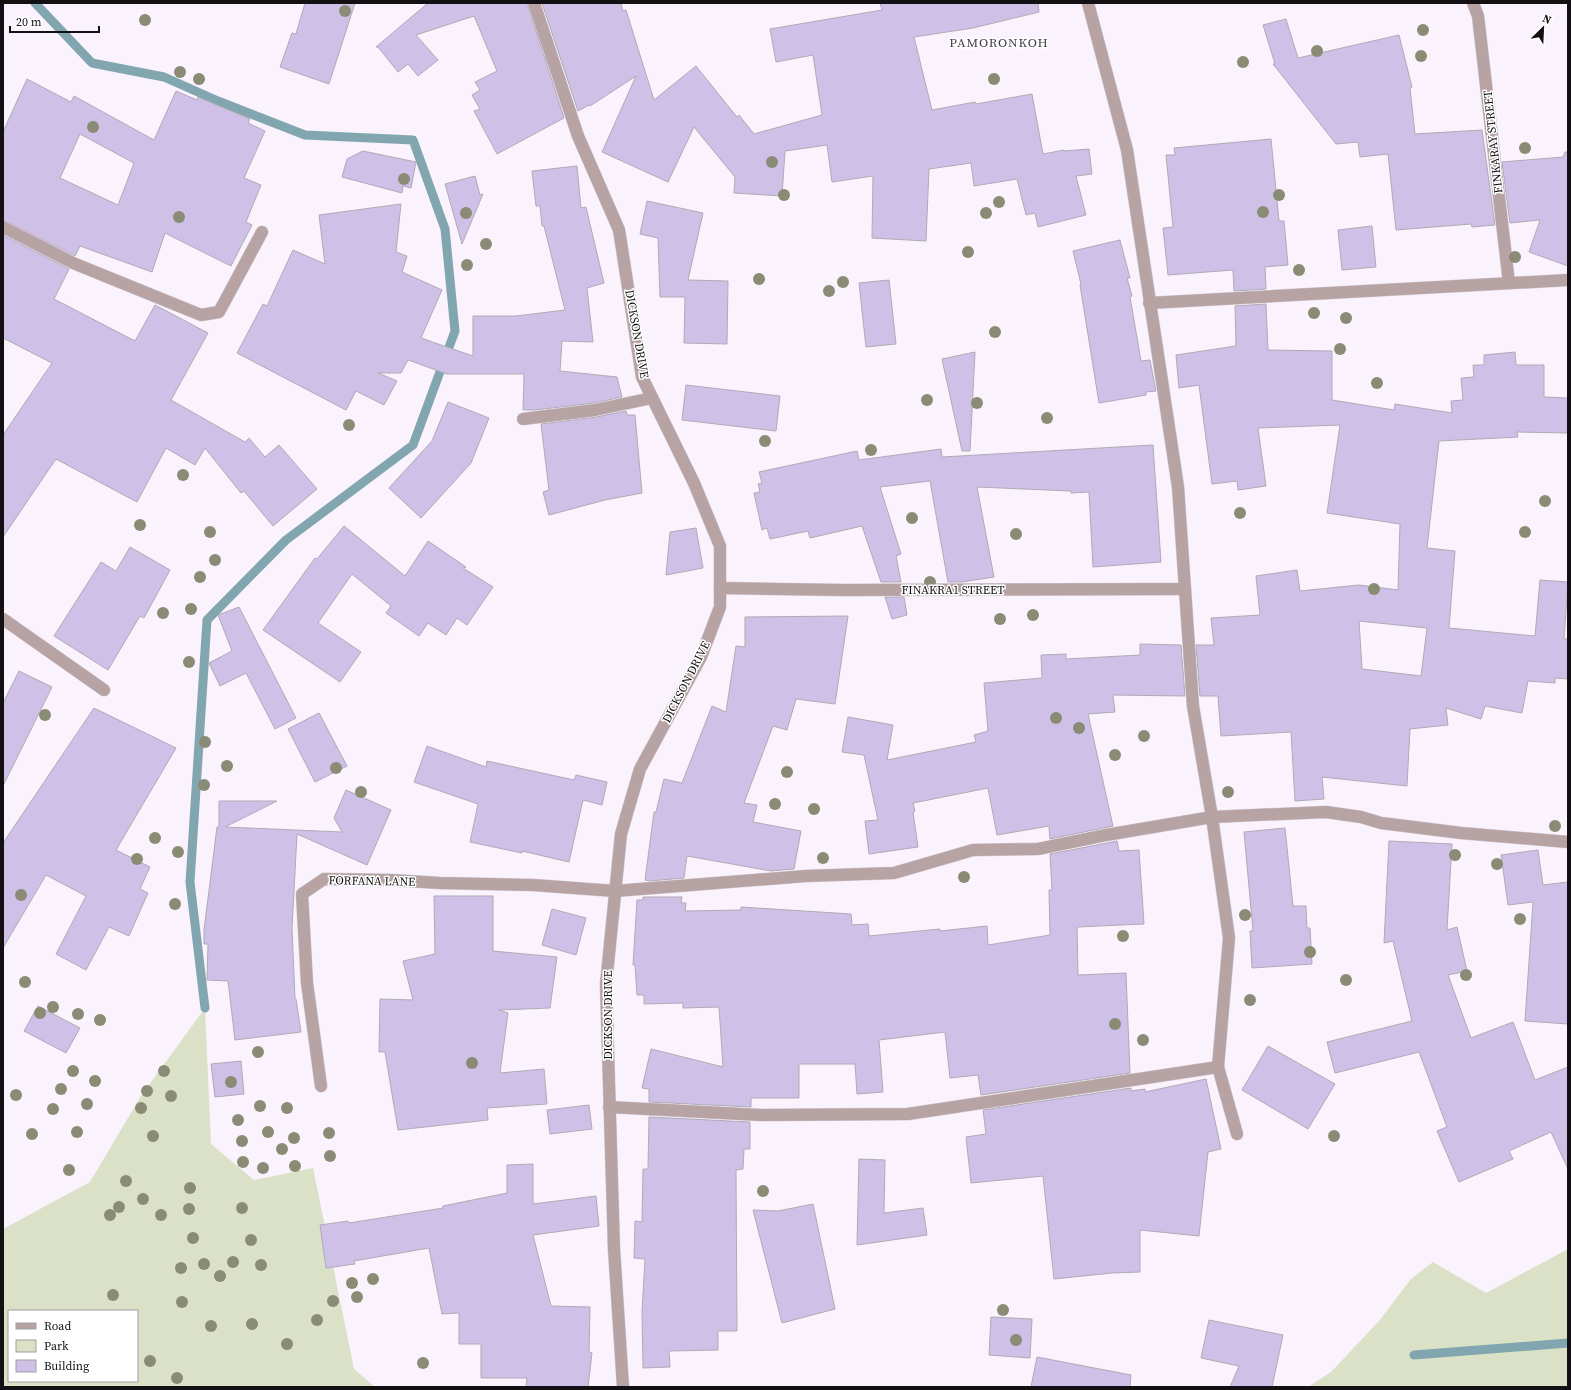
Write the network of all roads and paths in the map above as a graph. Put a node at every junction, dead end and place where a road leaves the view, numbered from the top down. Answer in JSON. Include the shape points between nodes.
{"nodes":[{"id":1,"x":534,"y":3,"type":"edge"},
{"id":2,"x":1088,"y":3,"type":"edge"},
{"id":3,"x":1473,"y":3,"type":"edge"},
{"id":4,"x":3,"y":227,"type":"edge"},
{"id":5,"x":262,"y":232,"type":"dead end"},
{"id":6,"x":1568,"y":280,"type":"edge"},
{"id":7,"x":1509,"y":283,"type":"junction"},
{"id":8,"x":1149,"y":303,"type":"junction"},
{"id":9,"x":652,"y":398,"type":"junction"},
{"id":10,"x":524,"y":419,"type":"dead end"},
{"id":11,"x":720,"y":588,"type":"junction"},
{"id":12,"x":1185,"y":589,"type":"junction"},
{"id":13,"x":3,"y":619,"type":"edge"},
{"id":14,"x":104,"y":690,"type":"dead end"},
{"id":15,"x":1212,"y":817,"type":"junction"},
{"id":16,"x":1568,"y":842,"type":"edge"},
{"id":17,"x":615,"y":891,"type":"junction"},
{"id":18,"x":1218,"y":1067,"type":"junction"},
{"id":19,"x":321,"y":1086,"type":"dead end"},
{"id":20,"x":609,"y":1107,"type":"junction"},
{"id":21,"x":1237,"y":1134,"type":"dead end"},
{"id":22,"x":623,"y":1387,"type":"edge"}],
"edges":[{"from":1,"to":9,"type":"street","name":"DICKSON DRIVE","via":[[578,136],[619,230],[642,377]]},
{"from":2,"to":8,"type":"street","via":[[1127,150]]},
{"from":3,"to":7,"type":"street","name":"FINKARAY STREET","via":[[1478,16]]},
{"from":4,"to":5,"type":"street","via":[[73,263],[201,316],[219,312]]},
{"from":6,"to":7,"type":"street"},
{"from":7,"to":8,"type":"street"},
{"from":8,"to":12,"type":"street","via":[[1178,488]]},
{"from":9,"to":10,"type":"street","via":[[595,410]]},
{"from":9,"to":11,"type":"street","name":"DICKSON DRIVE","via":[[694,483],[720,546]]},
{"from":11,"to":12,"type":"street","name":"FINAKRA1 STREET"},
{"from":11,"to":17,"type":"street","name":"DICKSON DRIVE","via":[[720,607],[701,657],[640,770],[620,834]]},
{"from":12,"to":15,"type":"street","via":[[1193,706]]},
{"from":13,"to":14,"type":"street"},
{"from":15,"to":16,"type":"street","via":[[1326,812],[1388,824]]},
{"from":15,"to":17,"type":"street","via":[[1038,849],[973,850],[894,873],[799,877]]},
{"from":15,"to":18,"type":"street","via":[[1229,938]]},
{"from":17,"to":19,"type":"street","name":"FORFANA LANE","via":[[533,885],[324,879],[302,894],[307,983]]},
{"from":17,"to":20,"type":"street","name":"DICKSON DRIVE","via":[[606,984]]},
{"from":18,"to":20,"type":"street","via":[[908,1114],[760,1115]]},
{"from":18,"to":21,"type":"street"},
{"from":20,"to":22,"type":"street","name":"DICKSON DRIVE","via":[[614,1248]]}]}
